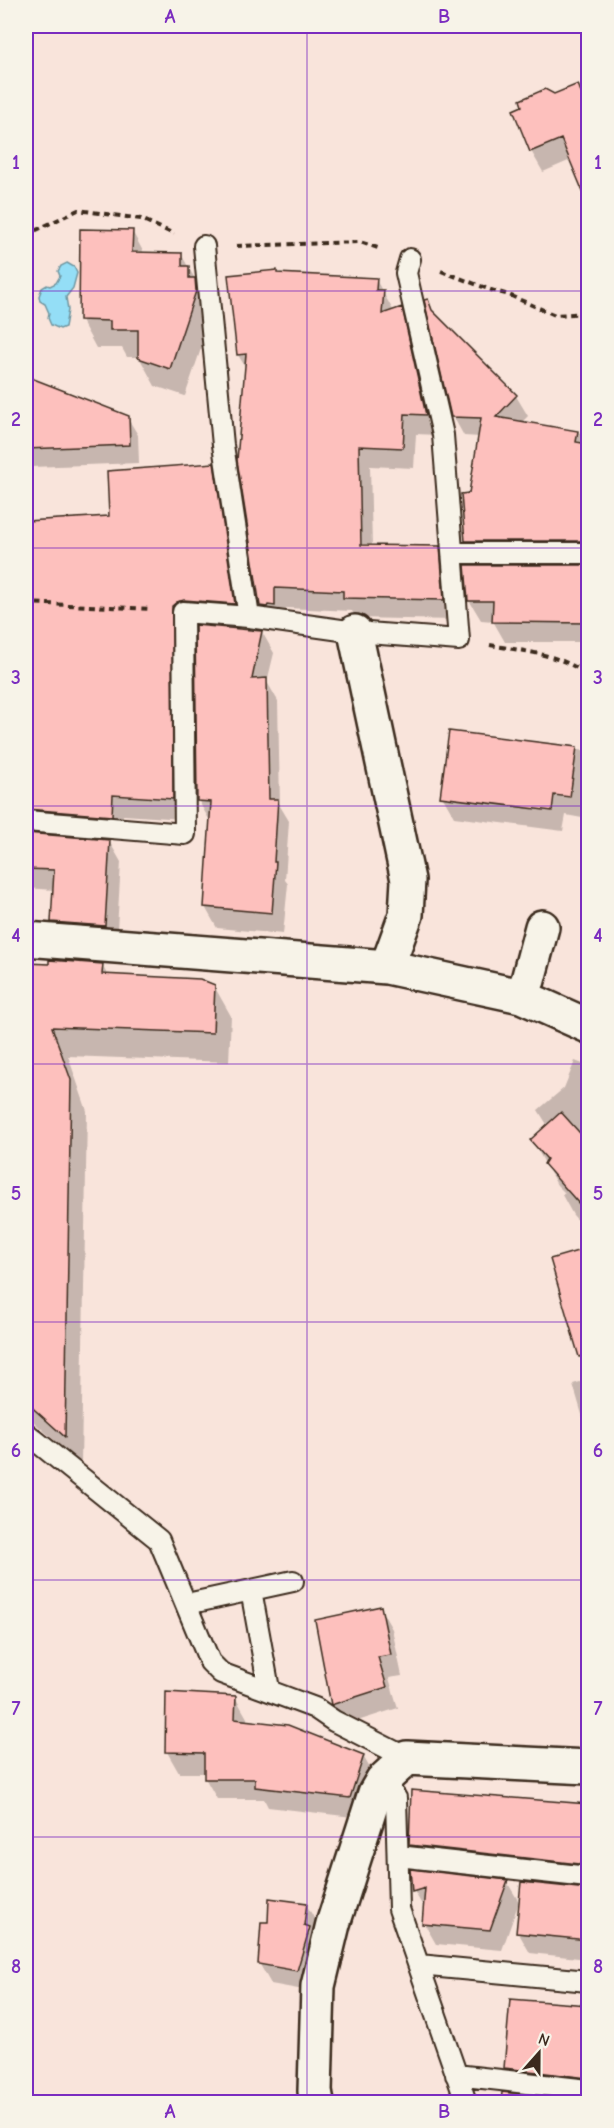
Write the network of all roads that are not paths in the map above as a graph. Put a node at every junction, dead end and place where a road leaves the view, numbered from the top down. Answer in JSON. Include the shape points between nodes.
{"nodes":[{"id":1,"x":204,"y":246,"type":"dead end"},
{"id":2,"x":410,"y":259,"type":"road end"},
{"id":3,"x":453,"y":553,"type":"junction"},
{"id":4,"x":588,"y":553,"type":"edge"},
{"id":5,"x":249,"y":617,"type":"junction"},
{"id":6,"x":355,"y":632,"type":"junction"},
{"id":7,"x":26,"y":821,"type":"edge"},
{"id":8,"x":542,"y":927,"type":"dead end"},
{"id":9,"x":26,"y":939,"type":"edge"},
{"id":10,"x":387,"y":967,"type":"junction"},
{"id":11,"x":521,"y":996,"type":"junction"},
{"id":12,"x":588,"y":1026,"type":"edge"},
{"id":13,"x":26,"y":1433,"type":"edge"},
{"id":14,"x":293,"y":1581,"type":"dead end"},
{"id":15,"x":251,"y":1590,"type":"junction"},
{"id":16,"x":187,"y":1604,"type":"junction"},
{"id":17,"x":269,"y":1689,"type":"junction"},
{"id":18,"x":407,"y":1758,"type":"junction"},
{"id":19,"x":588,"y":1767,"type":"edge"},
{"id":20,"x":382,"y":1781,"type":"junction"},
{"id":21,"x":398,"y":1856,"type":"junction"},
{"id":22,"x":588,"y":1876,"type":"edge"},
{"id":23,"x":419,"y":1965,"type":"junction"},
{"id":24,"x":588,"y":1981,"type":"edge"},
{"id":25,"x":456,"y":2075,"type":"junction"},
{"id":26,"x":588,"y":2090,"type":"edge"},
{"id":27,"x":318,"y":2103,"type":"edge"},
{"id":28,"x":466,"y":2103,"type":"edge"}],
"edges":[{"from":1,"to":5,"type":"lane","via":[[223,445]]},
{"from":2,"to":3,"type":"lane","via":[[406,273],[443,435]]},
{"from":3,"to":4,"type":"lane"},
{"from":3,"to":6,"type":"lane","via":[[459,640]]},
{"from":5,"to":6,"type":"lane"},
{"from":5,"to":7,"type":"lane","via":[[183,612],[185,834]]},
{"from":6,"to":10,"type":"street","via":[[408,880],[406,915]]},
{"from":8,"to":11,"type":"street"},
{"from":9,"to":10,"type":"street"},
{"from":10,"to":11,"type":"street"},
{"from":11,"to":12,"type":"street"},
{"from":13,"to":16,"type":"lane","via":[[159,1540]]},
{"from":14,"to":15,"type":"lane"},
{"from":15,"to":16,"type":"lane"},
{"from":15,"to":17,"type":"lane"},
{"from":16,"to":17,"type":"lane","via":[[210,1662],[221,1673]]},
{"from":17,"to":18,"type":"lane","via":[[315,1707],[334,1721]]},
{"from":18,"to":19,"type":"street"},
{"from":18,"to":20,"type":"street"},
{"from":20,"to":21,"type":"lane","via":[[396,1798]]},
{"from":20,"to":27,"type":"street","via":[[333,1924],[318,1986]]},
{"from":21,"to":22,"type":"lane"},
{"from":21,"to":23,"type":"lane","via":[[399,1909]]},
{"from":23,"to":24,"type":"lane"},
{"from":23,"to":25,"type":"lane"},
{"from":25,"to":26,"type":"lane"},
{"from":25,"to":28,"type":"lane"}]}
